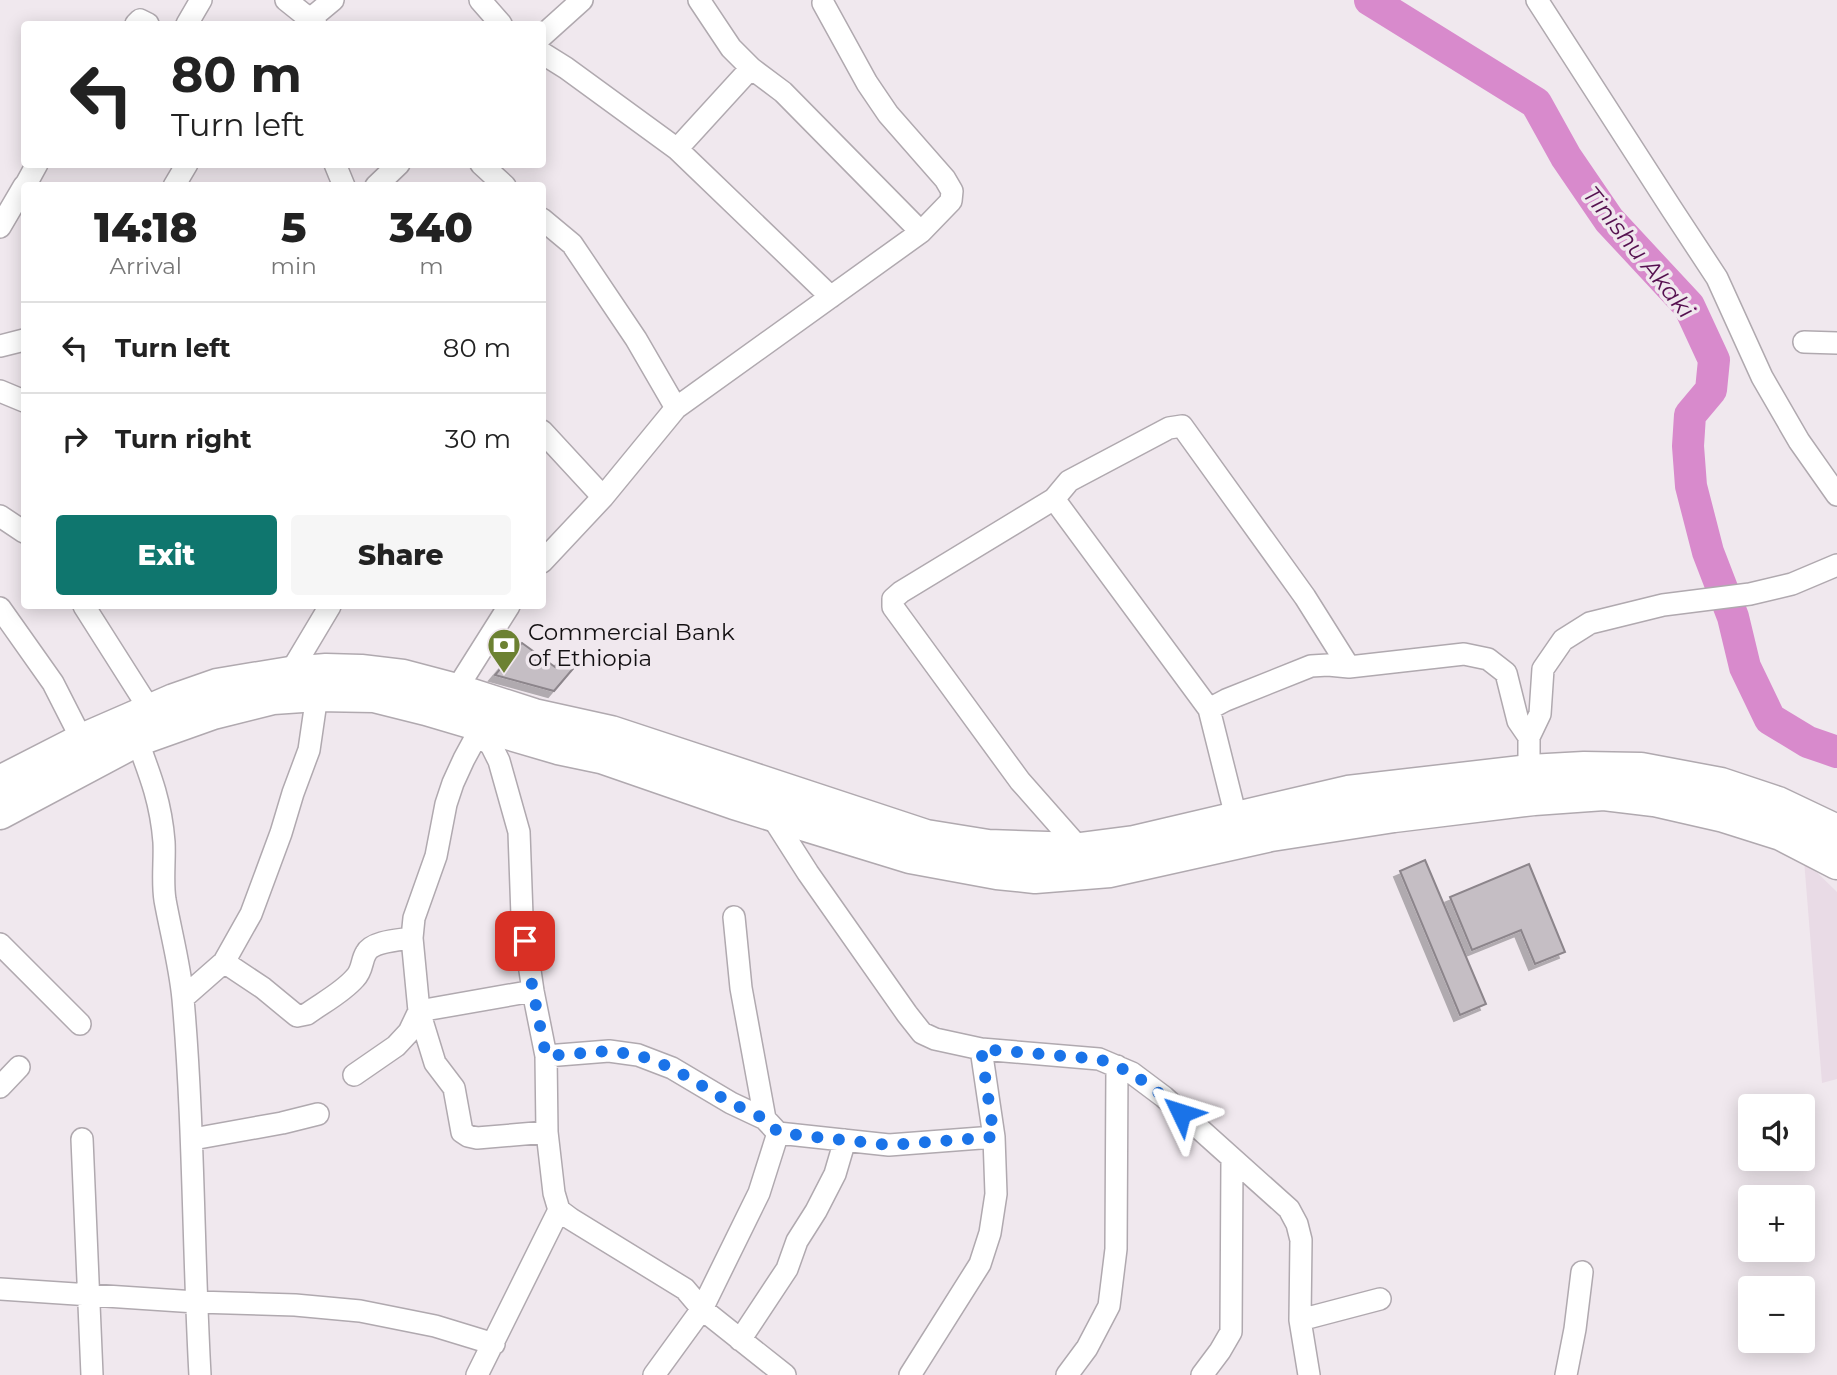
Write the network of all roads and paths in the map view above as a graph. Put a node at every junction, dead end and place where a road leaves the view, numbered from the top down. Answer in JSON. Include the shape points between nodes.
{"nodes":[{"id":1,"x":201,"y":0,"type":"edge"},
{"id":2,"x":286,"y":0,"type":"edge"},
{"id":3,"x":333,"y":0,"type":"edge"},
{"id":4,"x":480,"y":0,"type":"edge"},
{"id":5,"x":582,"y":0,"type":"edge"},
{"id":6,"x":699,"y":0,"type":"edge"},
{"id":7,"x":1537,"y":0,"type":"edge"},
{"id":8,"x":823,"y":3,"type":"dead end"},
{"id":9,"x":189,"y":21,"type":"edge"},
{"id":10,"x":311,"y":21,"type":"edge"},
{"id":11,"x":313,"y":21,"type":"edge"},
{"id":12,"x":498,"y":21,"type":"edge"},
{"id":13,"x":546,"y":32,"type":"edge"},
{"id":14,"x":546,"y":56,"type":"edge"},
{"id":15,"x":751,"y":68,"type":"junction"},
{"id":16,"x":677,"y":149,"type":"junction"},
{"id":17,"x":395,"y":168,"type":"edge"},
{"id":18,"x":485,"y":168,"type":"edge"},
{"id":19,"x":380,"y":182,"type":"edge"},
{"id":20,"x":501,"y":182,"type":"edge"},
{"id":21,"x":21,"y":193,"type":"edge"},
{"id":22,"x":546,"y":222,"type":"edge"},
{"id":23,"x":0,"y":227,"type":"edge"},
{"id":24,"x":921,"y":232,"type":"junction"},
{"id":25,"x":831,"y":297,"type":"junction"},
{"id":26,"x":21,"y":341,"type":"edge"},
{"id":27,"x":1804,"y":342,"type":"dead end"},
{"id":28,"x":1837,"y":343,"type":"edge"},
{"id":29,"x":0,"y":346,"type":"edge"},
{"id":30,"x":0,"y":391,"type":"edge"},
{"id":31,"x":21,"y":400,"type":"edge"},
{"id":32,"x":676,"y":408,"type":"junction"},
{"id":33,"x":546,"y":435,"type":"edge"},
{"id":34,"x":1837,"y":495,"type":"edge"},
{"id":35,"x":603,"y":497,"type":"junction"},
{"id":36,"x":1054,"y":499,"type":"junction"},
{"id":37,"x":2,"y":524,"type":"edge"},
{"id":38,"x":21,"y":531,"type":"edge"},
{"id":39,"x":546,"y":558,"type":"edge"},
{"id":40,"x":1837,"y":565,"type":"edge"},
{"id":41,"x":0,"y":608,"type":"edge"},
{"id":42,"x":86,"y":609,"type":"edge"},
{"id":43,"x":328,"y":609,"type":"edge"},
{"id":44,"x":507,"y":609,"type":"edge"},
{"id":45,"x":1349,"y":667,"type":"junction"},
{"id":46,"x":290,"y":673,"type":"junction"},
{"id":47,"x":456,"y":690,"type":"junction"},
{"id":48,"x":317,"y":695,"type":"junction"},
{"id":49,"x":1209,"y":709,"type":"junction"},
{"id":50,"x":150,"y":710,"type":"junction"},
{"id":51,"x":478,"y":730,"type":"junction"},
{"id":52,"x":1529,"y":737,"type":"junction"},
{"id":53,"x":82,"y":740,"type":"junction"},
{"id":54,"x":137,"y":740,"type":"junction"},
{"id":55,"x":1529,"y":771,"type":"junction"},
{"id":56,"x":0,"y":782,"type":"edge"},
{"id":57,"x":776,"y":801,"type":"junction"},
{"id":58,"x":0,"y":813,"type":"edge"},
{"id":59,"x":1236,"y":817,"type":"junction"},
{"id":60,"x":1837,"y":831,"type":"edge"},
{"id":61,"x":1080,"y":849,"type":"junction"},
{"id":62,"x":1837,"y":863,"type":"edge"},
{"id":63,"x":734,"y":917,"type":"dead end"},
{"id":64,"x":412,"y":938,"type":"junction"},
{"id":65,"x":0,"y":944,"type":"edge"},
{"id":66,"x":224,"y":962,"type":"junction"},
{"id":67,"x":533,"y":991,"type":"junction"},
{"id":68,"x":183,"y":998,"type":"junction"},
{"id":69,"x":419,"y":1011,"type":"junction"},
{"id":70,"x":80,"y":1024,"type":"dead end"},
{"id":71,"x":981,"y":1049,"type":"junction"},
{"id":72,"x":546,"y":1056,"type":"junction"},
{"id":73,"x":1117,"y":1066,"type":"junction"},
{"id":74,"x":19,"y":1067,"type":"dead end"},
{"id":75,"x":354,"y":1074,"type":"dead end"},
{"id":76,"x":0,"y":1087,"type":"edge"},
{"id":77,"x":318,"y":1114,"type":"dead end"},
{"id":78,"x":772,"y":1126,"type":"junction"},
{"id":79,"x":547,"y":1132,"type":"junction"},
{"id":80,"x":994,"y":1137,"type":"junction"},
{"id":81,"x":82,"y":1139,"type":"dead end"},
{"id":82,"x":193,"y":1139,"type":"junction"},
{"id":83,"x":845,"y":1140,"type":"junction"},
{"id":84,"x":1232,"y":1159,"type":"junction"},
{"id":85,"x":559,"y":1210,"type":"junction"},
{"id":86,"x":1582,"y":1272,"type":"dead end"},
{"id":87,"x":0,"y":1289,"type":"edge"},
{"id":88,"x":88,"y":1295,"type":"junction"},
{"id":89,"x":1380,"y":1299,"type":"dead end"},
{"id":90,"x":196,"y":1302,"type":"junction"},
{"id":91,"x":702,"y":1309,"type":"junction"},
{"id":92,"x":1300,"y":1320,"type":"junction"},
{"id":93,"x":740,"y":1340,"type":"junction"},
{"id":94,"x":494,"y":1344,"type":"junction"},
{"id":95,"x":92,"y":1375,"type":"edge"},
{"id":96,"x":200,"y":1375,"type":"edge"},
{"id":97,"x":477,"y":1375,"type":"edge"},
{"id":98,"x":654,"y":1375,"type":"edge"},
{"id":99,"x":785,"y":1375,"type":"edge"},
{"id":100,"x":910,"y":1375,"type":"edge"},
{"id":101,"x":1067,"y":1375,"type":"edge"},
{"id":102,"x":1202,"y":1375,"type":"edge"},
{"id":103,"x":1309,"y":1375,"type":"edge"},
{"id":104,"x":1566,"y":1375,"type":"edge"}],
"edges":[{"from":1,"to":9,"type":"street"},
{"from":2,"to":10,"type":"street"},
{"from":3,"to":11,"type":"street"},
{"from":4,"to":12,"type":"street"},
{"from":5,"to":13,"type":"street"},
{"from":6,"to":15,"type":"street","via":[[731,48]]},
{"from":7,"to":34,"type":"street","via":[[1717,278],[1762,377],[1799,442]]},
{"from":8,"to":24,"type":"street","via":[[888,114],[952,191],[951,201]]},
{"from":14,"to":16,"type":"street"},
{"from":15,"to":16,"type":"street"},
{"from":15,"to":24,"type":"street","via":[[783,92]]},
{"from":16,"to":25,"type":"street"},
{"from":17,"to":19,"type":"street"},
{"from":18,"to":20,"type":"street"},
{"from":21,"to":23,"type":"street"},
{"from":22,"to":32,"type":"street","via":[[572,244]]},
{"from":24,"to":25,"type":"street"},
{"from":25,"to":32,"type":"street"},
{"from":26,"to":29,"type":"street"},
{"from":27,"to":28,"type":"street"},
{"from":30,"to":31,"type":"street"},
{"from":32,"to":35,"type":"street"},
{"from":33,"to":35,"type":"street"},
{"from":35,"to":39,"type":"street"},
{"from":36,"to":45,"type":"street","via":[[1069,481],[1169,428],[1182,426],[1305,597]]},
{"from":36,"to":49,"type":"street"},
{"from":36,"to":61,"type":"street","via":[[901,592],[893,599],[893,607],[1020,781]]},
{"from":37,"to":38,"type":"street"},
{"from":40,"to":52,"type":"street","via":[[1792,584],[1750,594],[1663,605],[1590,623],[1563,640],[1543,669],[1540,714]]},
{"from":41,"to":53,"type":"street","via":[[53,683]]},
{"from":42,"to":50,"type":"street"},
{"from":43,"to":46,"type":"street"},
{"from":44,"to":47,"type":"street"},
{"from":45,"to":49,"type":"street","via":[[1311,666]]},
{"from":45,"to":52,"type":"street","via":[[1464,654],[1488,659],[1506,673],[1518,721]]},
{"from":46,"to":47,"type":"main road","via":[[361,671]]},
{"from":46,"to":50,"type":"main road","via":[[218,685]]},
{"from":47,"to":57,"type":"main road","via":[[534,715],[611,732]]},
{"from":48,"to":51,"type":"main road","via":[[374,696],[426,709]]},
{"from":48,"to":54,"type":"main road","via":[[273,698],[213,713]]},
{"from":48,"to":66,"type":"street","via":[[309,750],[281,833],[251,914]]},
{"from":49,"to":59,"type":"street"},
{"from":50,"to":53,"type":"main road"},
{"from":51,"to":57,"type":"main road"},
{"from":51,"to":64,"type":"street","via":[[449,794]]},
{"from":51,"to":67,"type":"street","via":[[499,761],[519,832],[522,916]]},
{"from":52,"to":55,"type":"street"},
{"from":53,"to":56,"type":"main road"},
{"from":54,"to":58,"type":"main road"},
{"from":54,"to":68,"type":"street","via":[[162,820],[164,897]]},
{"from":55,"to":59,"type":"main road","via":[[1348,792]]},
{"from":55,"to":60,"type":"main road","via":[[1629,768],[1721,784],[1778,803]]},
{"from":57,"to":61,"type":"main road","via":[[988,846]]},
{"from":57,"to":62,"type":"main road","via":[[910,857],[1035,877],[1110,871],[1271,835],[1394,816],[1604,794],[1724,816],[1782,834]]},
{"from":57,"to":71,"type":"street","via":[[808,873],[907,1014],[935,1039]]},
{"from":59,"to":61,"type":"main road","via":[[1134,842]]},
{"from":63,"to":78,"type":"street","via":[[741,988]]},
{"from":64,"to":66,"type":"street","via":[[370,948],[355,978],[297,1016]]},
{"from":64,"to":69,"type":"street"},
{"from":65,"to":70,"type":"street"},
{"from":66,"to":68,"type":"street"},
{"from":67,"to":69,"type":"street"},
{"from":67,"to":72,"type":"street"},
{"from":68,"to":82,"type":"street"},
{"from":69,"to":75,"type":"street","via":[[396,1046]]},
{"from":69,"to":79,"type":"street","via":[[435,1063],[454,1088],[462,1132],[477,1138]]},
{"from":71,"to":73,"type":"street","via":[[1099,1059]]},
{"from":71,"to":80,"type":"street"},
{"from":72,"to":78,"type":"street","via":[[609,1051],[638,1055],[672,1068]]},
{"from":72,"to":79,"type":"street"},
{"from":73,"to":84,"type":"street","via":[[1164,1097]]},
{"from":73,"to":101,"type":"street","via":[[1116,1249],[1109,1306]]},
{"from":74,"to":76,"type":"street"},
{"from":77,"to":82,"type":"street"},
{"from":78,"to":83,"type":"street"},
{"from":78,"to":91,"type":"street","via":[[759,1193]]},
{"from":79,"to":85,"type":"street"},
{"from":80,"to":83,"type":"street","via":[[889,1145]]},
{"from":80,"to":100,"type":"street","via":[[996,1194],[980,1264]]},
{"from":81,"to":88,"type":"street"},
{"from":82,"to":90,"type":"street"},
{"from":83,"to":93,"type":"street","via":[[835,1174],[797,1241],[787,1269]]},
{"from":84,"to":92,"type":"street","via":[[1289,1209],[1297,1224]]},
{"from":84,"to":102,"type":"street","via":[[1231,1332]]},
{"from":85,"to":91,"type":"street","via":[[685,1289]]},
{"from":85,"to":94,"type":"street"},
{"from":86,"to":104,"type":"street"},
{"from":87,"to":88,"type":"street"},
{"from":88,"to":90,"type":"street"},
{"from":88,"to":95,"type":"street"},
{"from":89,"to":92,"type":"street"},
{"from":90,"to":94,"type":"street","via":[[360,1311]]},
{"from":90,"to":96,"type":"street"},
{"from":91,"to":93,"type":"street"},
{"from":91,"to":98,"type":"street"},
{"from":92,"to":103,"type":"street"},
{"from":93,"to":99,"type":"street"},
{"from":94,"to":97,"type":"street"}]}
